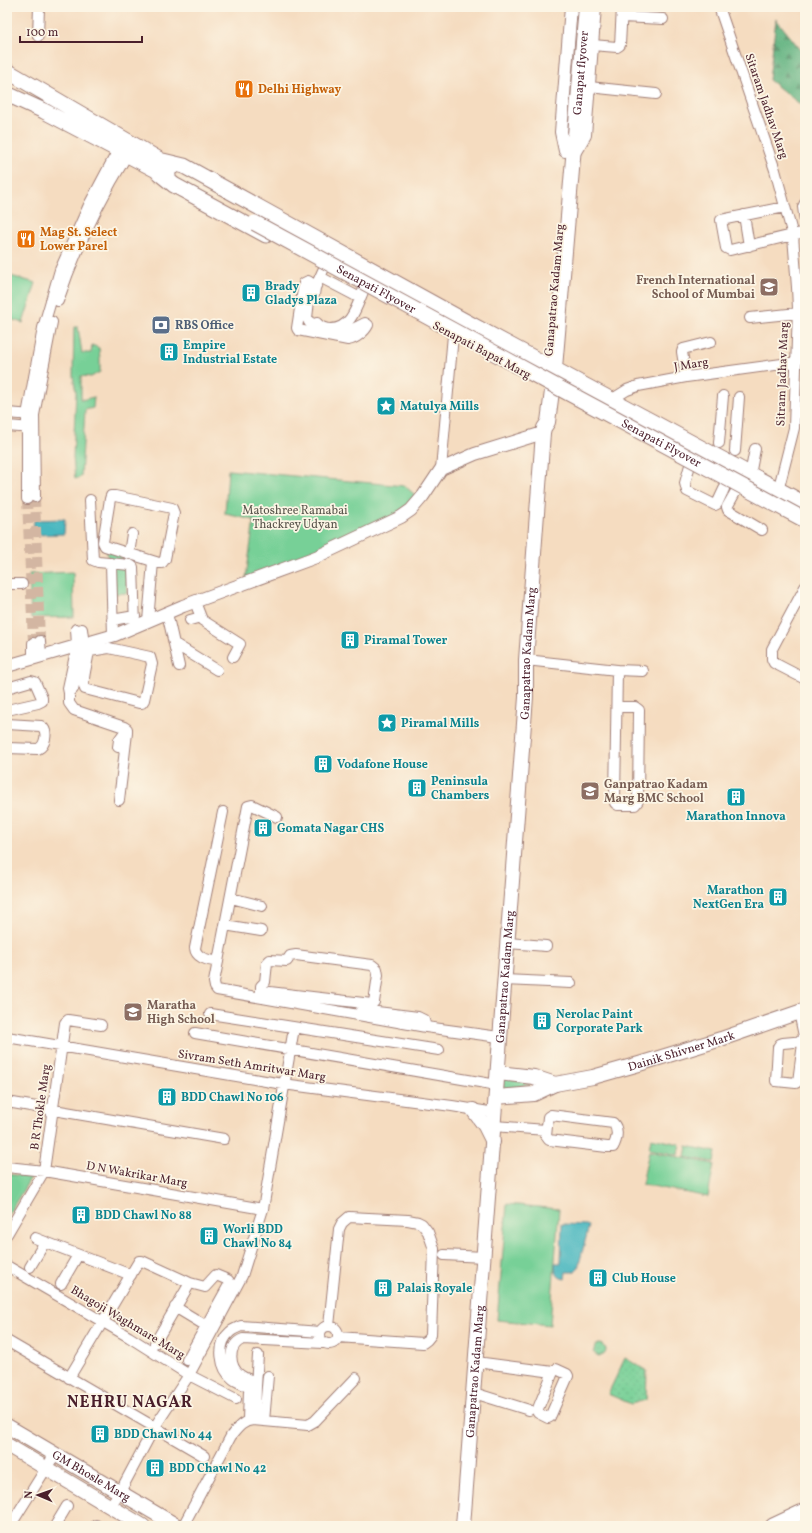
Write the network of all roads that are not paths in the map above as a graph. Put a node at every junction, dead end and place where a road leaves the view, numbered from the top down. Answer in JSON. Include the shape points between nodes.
{"nodes":[{"id":1,"x":39,"y":7,"type":"edge"},
{"id":2,"x":570,"y":7,"type":"edge"},
{"id":3,"x":577,"y":7,"type":"edge"},
{"id":4,"x":586,"y":7,"type":"edge"},
{"id":5,"x":595,"y":7,"type":"edge"},
{"id":6,"x":719,"y":7,"type":"edge"},
{"id":7,"x":622,"y":12,"type":"edge"},
{"id":8,"x":662,"y":19,"type":"dead end"},
{"id":9,"x":38,"y":36,"type":"dead end"},
{"id":10,"x":592,"y":45,"type":"junction"},
{"id":11,"x":7,"y":71,"type":"edge"},
{"id":12,"x":7,"y":79,"type":"edge"},
{"id":13,"x":589,"y":88,"type":"junction"},
{"id":14,"x":20,"y":91,"type":"edge"},
{"id":15,"x":656,"y":94,"type":"dead end"},
{"id":16,"x":570,"y":151,"type":"junction"},
{"id":17,"x":122,"y":152,"type":"junction"},
{"id":18,"x":161,"y":167,"type":"junction"},
{"id":19,"x":805,"y":203,"type":"edge"},
{"id":20,"x":785,"y":207,"type":"junction"},
{"id":21,"x":744,"y":215,"type":"junction"},
{"id":22,"x":257,"y":219,"type":"junction"},
{"id":23,"x":805,"y":222,"type":"edge"},
{"id":24,"x":805,"y":232,"type":"edge"},
{"id":25,"x":792,"y":236,"type":"junction"},
{"id":26,"x":749,"y":246,"type":"junction"},
{"id":27,"x":322,"y":272,"type":"junction"},
{"id":28,"x":362,"y":293,"type":"junction"},
{"id":29,"x":798,"y":311,"type":"junction"},
{"id":30,"x":750,"y":318,"type":"dead end"},
{"id":31,"x":461,"y":319,"type":"junction"},
{"id":32,"x":319,"y":326,"type":"junction"},
{"id":33,"x":338,"y":329,"type":"junction"},
{"id":34,"x":453,"y":335,"type":"junction"},
{"id":35,"x":711,"y":342,"type":"dead end"},
{"id":36,"x":797,"y":362,"type":"junction"},
{"id":37,"x":551,"y":366,"type":"junction"},
{"id":38,"x":686,"y":377,"type":"junction"},
{"id":39,"x":548,"y":386,"type":"junction"},
{"id":40,"x":723,"y":396,"type":"dead end"},
{"id":41,"x":739,"y":398,"type":"dead end"},
{"id":42,"x":611,"y":400,"type":"junction"},
{"id":43,"x":7,"y":413,"type":"edge"},
{"id":44,"x":31,"y":415,"type":"junction"},
{"id":45,"x":602,"y":416,"type":"junction"},
{"id":46,"x":7,"y":426,"type":"edge"},
{"id":47,"x":30,"y":428,"type":"junction"},
{"id":48,"x":543,"y":430,"type":"junction"},
{"id":49,"x":719,"y":443,"type":"dead end"},
{"id":50,"x":755,"y":449,"type":"dead end"},
{"id":51,"x":735,"y":451,"type":"dead end"},
{"id":52,"x":690,"y":465,"type":"junction"},
{"id":53,"x":441,"y":469,"type":"junction"},
{"id":54,"x":750,"y":475,"type":"junction"},
{"id":55,"x":728,"y":489,"type":"junction"},
{"id":56,"x":779,"y":490,"type":"junction"},
{"id":57,"x":31,"y":498,"type":"tunnel mouth"},
{"id":58,"x":90,"y":500,"type":"dead end"},
{"id":59,"x":805,"y":504,"type":"edge"},
{"id":60,"x":772,"y":510,"type":"junction"},
{"id":61,"x":805,"y":512,"type":"edge"},
{"id":62,"x":805,"y":520,"type":"edge"},
{"id":63,"x":805,"y":528,"type":"edge"},
{"id":64,"x":762,"y":530,"type":"dead end"},
{"id":65,"x":132,"y":534,"type":"dead end"},
{"id":66,"x":129,"y":554,"type":"junction"},
{"id":67,"x":153,"y":562,"type":"junction"},
{"id":68,"x":111,"y":563,"type":"junction"},
{"id":69,"x":7,"y":584,"type":"edge"},
{"id":70,"x":22,"y":584,"type":"dead end"},
{"id":71,"x":805,"y":587,"type":"edge"},
{"id":72,"x":195,"y":602,"type":"junction"},
{"id":73,"x":168,"y":613,"type":"junction"},
{"id":74,"x":201,"y":617,"type":"junction"},
{"id":75,"x":112,"y":620,"type":"junction"},
{"id":76,"x":190,"y":620,"type":"dead end"},
{"id":77,"x":135,"y":621,"type":"junction"},
{"id":78,"x":148,"y":621,"type":"junction"},
{"id":79,"x":79,"y":629,"type":"dead end"},
{"id":80,"x":110,"y":641,"type":"junction"},
{"id":81,"x":36,"y":642,"type":"tunnel mouth"},
{"id":82,"x":174,"y":644,"type":"junction"},
{"id":83,"x":85,"y":646,"type":"junction"},
{"id":84,"x":234,"y":657,"type":"dead end"},
{"id":85,"x":37,"y":658,"type":"junction"},
{"id":86,"x":526,"y":660,"type":"junction"},
{"id":87,"x":7,"y":666,"type":"edge"},
{"id":88,"x":180,"y":666,"type":"dead end"},
{"id":89,"x":216,"y":670,"type":"dead end"},
{"id":90,"x":617,"y":670,"type":"junction"},
{"id":91,"x":643,"y":671,"type":"dead end"},
{"id":92,"x":805,"y":679,"type":"edge"},
{"id":93,"x":7,"y":688,"type":"edge"},
{"id":94,"x":617,"y":707,"type":"junction"},
{"id":95,"x":7,"y":710,"type":"edge"},
{"id":96,"x":7,"y":724,"type":"edge"},
{"id":97,"x":127,"y":729,"type":"junction"},
{"id":98,"x":118,"y":747,"type":"dead end"},
{"id":99,"x":7,"y":748,"type":"edge"},
{"id":100,"x":119,"y":800,"type":"dead end"},
{"id":101,"x":224,"y":812,"type":"dead end"},
{"id":102,"x":277,"y":817,"type":"dead end"},
{"id":103,"x":231,"y":898,"type":"junction"},
{"id":104,"x":262,"y":906,"type":"dead end"},
{"id":105,"x":225,"y":925,"type":"junction"},
{"id":106,"x":261,"y":931,"type":"dead end"},
{"id":107,"x":508,"y":943,"type":"junction"},
{"id":108,"x":546,"y":946,"type":"dead end"},
{"id":109,"x":218,"y":962,"type":"junction"},
{"id":110,"x":504,"y":980,"type":"junction"},
{"id":111,"x":571,"y":982,"type":"dead end"},
{"id":112,"x":261,"y":990,"type":"junction"},
{"id":113,"x":802,"y":1011,"type":"edge"},
{"id":114,"x":210,"y":1014,"type":"dead end"},
{"id":115,"x":101,"y":1025,"type":"dead end"},
{"id":116,"x":294,"y":1028,"type":"junction"},
{"id":117,"x":426,"y":1028,"type":"junction"},
{"id":118,"x":195,"y":1033,"type":"dead end"},
{"id":119,"x":7,"y":1037,"type":"edge"},
{"id":120,"x":499,"y":1037,"type":"junction"},
{"id":121,"x":804,"y":1042,"type":"edge"},
{"id":122,"x":62,"y":1047,"type":"junction"},
{"id":123,"x":290,"y":1049,"type":"junction"},
{"id":124,"x":439,"y":1050,"type":"dead end"},
{"id":125,"x":802,"y":1074,"type":"edge"},
{"id":126,"x":283,"y":1084,"type":"junction"},
{"id":127,"x":555,"y":1084,"type":"junction"},
{"id":128,"x":497,"y":1085,"type":"junction"},
{"id":129,"x":7,"y":1102,"type":"edge"},
{"id":130,"x":53,"y":1110,"type":"junction"},
{"id":131,"x":473,"y":1110,"type":"junction"},
{"id":132,"x":494,"y":1120,"type":"junction"},
{"id":133,"x":546,"y":1130,"type":"junction"},
{"id":134,"x":224,"y":1139,"type":"dead end"},
{"id":135,"x":493,"y":1143,"type":"junction"},
{"id":136,"x":7,"y":1167,"type":"edge"},
{"id":137,"x":44,"y":1171,"type":"junction"},
{"id":138,"x":263,"y":1209,"type":"junction"},
{"id":139,"x":7,"y":1234,"type":"edge"},
{"id":140,"x":35,"y":1238,"type":"dead end"},
{"id":141,"x":45,"y":1242,"type":"junction"},
{"id":142,"x":78,"y":1254,"type":"junction"},
{"id":143,"x":444,"y":1255,"type":"dead end"},
{"id":144,"x":484,"y":1257,"type":"junction"},
{"id":145,"x":7,"y":1266,"type":"edge"},
{"id":146,"x":30,"y":1268,"type":"dead end"},
{"id":147,"x":131,"y":1275,"type":"junction"},
{"id":148,"x":190,"y":1283,"type":"junction"},
{"id":149,"x":61,"y":1284,"type":"dead end"},
{"id":150,"x":175,"y":1308,"type":"junction"},
{"id":151,"x":103,"y":1322,"type":"junction"},
{"id":152,"x":330,"y":1326,"type":"junction"},
{"id":153,"x":207,"y":1327,"type":"junction"},
{"id":154,"x":320,"y":1332,"type":"junction"},
{"id":155,"x":338,"y":1337,"type":"junction"},
{"id":156,"x":7,"y":1341,"type":"edge"},
{"id":157,"x":155,"y":1343,"type":"dead end"},
{"id":158,"x":322,"y":1343,"type":"junction"},
{"id":159,"x":258,"y":1355,"type":"dead end"},
{"id":160,"x":187,"y":1360,"type":"dead end"},
{"id":161,"x":476,"y":1362,"type":"junction"},
{"id":162,"x":553,"y":1372,"type":"dead end"},
{"id":163,"x":189,"y":1374,"type":"junction"},
{"id":164,"x":268,"y":1376,"type":"dead end"},
{"id":165,"x":69,"y":1378,"type":"junction"},
{"id":166,"x":356,"y":1378,"type":"dead end"},
{"id":167,"x":256,"y":1386,"type":"junction"},
{"id":168,"x":474,"y":1393,"type":"junction"},
{"id":169,"x":236,"y":1399,"type":"dead end"},
{"id":170,"x":529,"y":1410,"type":"dead end"},
{"id":171,"x":256,"y":1420,"type":"junction"},
{"id":172,"x":7,"y":1426,"type":"edge"},
{"id":173,"x":154,"y":1428,"type":"junction"},
{"id":174,"x":7,"y":1445,"type":"edge"},
{"id":175,"x":55,"y":1454,"type":"junction"},
{"id":176,"x":204,"y":1456,"type":"dead end"},
{"id":177,"x":46,"y":1468,"type":"junction"},
{"id":178,"x":120,"y":1492,"type":"junction"},
{"id":179,"x":67,"y":1506,"type":"dead end"},
{"id":180,"x":110,"y":1506,"type":"junction"},
{"id":181,"x":805,"y":1511,"type":"edge"},
{"id":182,"x":11,"y":1526,"type":"edge"},
{"id":183,"x":55,"y":1526,"type":"edge"},
{"id":184,"x":143,"y":1526,"type":"edge"},
{"id":185,"x":177,"y":1526,"type":"edge"},
{"id":186,"x":183,"y":1526,"type":"edge"},
{"id":187,"x":463,"y":1526,"type":"edge"},
{"id":188,"x":773,"y":1526,"type":"edge"}],
"edges":[{"from":1,"to":9,"type":"street"},
{"from":2,"to":16,"type":"street","via":[[561,132]]},
{"from":3,"to":16,"type":"main road","name":"Ganapat flyover"},
{"from":4,"to":16,"type":"main road","name":"Ganapat flyover"},
{"from":5,"to":10,"type":"street"},
{"from":6,"to":20,"type":"street","name":"Sitaram Jadhav Marg","via":[[775,170]]},
{"from":7,"to":8,"type":"street"},
{"from":7,"to":10,"type":"street","via":[[619,46]]},
{"from":10,"to":13,"type":"street"},
{"from":11,"to":14,"type":"main road"},
{"from":12,"to":14,"type":"main road"},
{"from":13,"to":15,"type":"street"},
{"from":13,"to":16,"type":"street","via":[[585,135]]},
{"from":14,"to":17,"type":"main road","via":[[44,111]]},
{"from":14,"to":18,"type":"main road"},
{"from":16,"to":37,"type":"main road","name":"Ganapatrao Kadam Marg"},
{"from":17,"to":18,"type":"main road"},
{"from":17,"to":44,"type":"street","via":[[70,257],[60,270],[43,328]]},
{"from":18,"to":22,"type":"main road","name":"Senapati Flyover","via":[[178,181]]},
{"from":18,"to":27,"type":"main road","name":"Senapati Bapat Marg","via":[[174,185]]},
{"from":18,"to":31,"type":"main road","name":"Senapati Bapat Marg","via":[[184,166]]},
{"from":19,"to":23,"type":"street"},
{"from":20,"to":21,"type":"street"},
{"from":20,"to":25,"type":"street","name":"Sitaram Jadhav Marg"},
{"from":21,"to":26,"type":"street"},
{"from":21,"to":26,"type":"street","via":[[723,219],[720,222],[727,250]]},
{"from":22,"to":61,"type":"main road","name":"Senapati Flyover"},
{"from":22,"to":62,"type":"main road","name":"Senapati Flyover","bridge":true,"via":[[555,386]]},
{"from":24,"to":25,"type":"street"},
{"from":25,"to":26,"type":"street"},
{"from":25,"to":29,"type":"street","name":"Sitaram Jadhav Marg"},
{"from":27,"to":28,"type":"main road","name":"Senapati Bapat Marg"},
{"from":27,"to":32,"type":"street","via":[[315,288],[312,305]]},
{"from":28,"to":33,"type":"street","via":[[354,314],[348,323]]},
{"from":28,"to":34,"type":"main road","name":"Senapati Bapat Marg"},
{"from":29,"to":30,"type":"street"},
{"from":29,"to":36,"type":"street","name":"Sitram Jadhav Marg"},
{"from":31,"to":34,"type":"street"},
{"from":31,"to":37,"type":"main road","name":"Senapati Bapat Marg"},
{"from":32,"to":33,"type":"street"},
{"from":32,"to":33,"type":"street","via":[[308,321],[311,283],[306,281],[298,330],[348,340],[356,337],[368,325],[365,323],[351,330]]},
{"from":34,"to":39,"type":"main road","name":"Senapati Bapat Marg"},
{"from":34,"to":53,"type":"street"},
{"from":35,"to":38,"type":"street","via":[[683,349]]},
{"from":36,"to":38,"type":"street","name":"J Marg"},
{"from":36,"to":56,"type":"street","name":"Sitram Jadhav Marg","via":[[794,428]]},
{"from":37,"to":39,"type":"main road","name":"Ganapatrao Kadam Marg"},
{"from":37,"to":42,"type":"main road","name":"Senapati Bapat Marg"},
{"from":38,"to":42,"type":"street","name":"J Marg","via":[[638,386]]},
{"from":39,"to":45,"type":"main road","name":"Senapati Bapat Marg"},
{"from":39,"to":48,"type":"main road","name":"Ganapatrao Kadam Marg","via":[[548,422]]},
{"from":40,"to":49,"type":"street"},
{"from":41,"to":51,"type":"street"},
{"from":42,"to":45,"type":"street"},
{"from":42,"to":54,"type":"main road","name":"Senapati Bapat Marg"},
{"from":43,"to":44,"type":"street"},
{"from":44,"to":47,"type":"street"},
{"from":45,"to":52,"type":"main road","name":"Senapati Bapat Marg"},
{"from":46,"to":47,"type":"street"},
{"from":47,"to":57,"type":"street"},
{"from":48,"to":53,"type":"street"},
{"from":48,"to":86,"type":"main road","name":"Ganapatrao Kadam Marg"},
{"from":50,"to":54,"type":"street"},
{"from":52,"to":55,"type":"main road","name":"Senapati Bapat Marg"},
{"from":52,"to":55,"type":"street","via":[[685,483],[687,491],[715,505]]},
{"from":53,"to":72,"type":"street","via":[[411,510],[392,522],[316,557]]},
{"from":54,"to":56,"type":"main road","name":"Senapati Bapat Marg"},
{"from":55,"to":60,"type":"main road","name":"Senapati Bapat Marg"},
{"from":55,"to":64,"type":"street","via":[[728,510]]},
{"from":56,"to":59,"type":"main road","name":"Senapati Bapat Marg"},
{"from":56,"to":60,"type":"street","name":"Sitram Jadhav Marg"},
{"from":58,"to":68,"type":"street","via":[[93,560]]},
{"from":60,"to":63,"type":"main road","name":"Senapati Bapat Marg"},
{"from":65,"to":66,"type":"street"},
{"from":66,"to":67,"type":"street"},
{"from":66,"to":67,"type":"street","via":[[104,544],[111,496],[172,508],[174,513],[165,559],[162,563]]},
{"from":67,"to":78,"type":"street"},
{"from":68,"to":75,"type":"street"},
{"from":68,"to":77,"type":"street","via":[[133,567]]},
{"from":69,"to":70,"type":"street"},
{"from":71,"to":92,"type":"street","via":[[772,649],[774,663]]},
{"from":72,"to":73,"type":"street"},
{"from":72,"to":74,"type":"street"},
{"from":73,"to":78,"type":"street"},
{"from":73,"to":82,"type":"street"},
{"from":74,"to":76,"type":"street"},
{"from":74,"to":84,"type":"street","via":[[240,644]]},
{"from":75,"to":77,"type":"street"},
{"from":75,"to":80,"type":"street"},
{"from":77,"to":78,"type":"street"},
{"from":77,"to":80,"type":"street"},
{"from":79,"to":83,"type":"street"},
{"from":80,"to":83,"type":"street"},
{"from":80,"to":83,"type":"street","via":[[152,660],[142,703],[85,689]]},
{"from":81,"to":85,"type":"street"},
{"from":82,"to":88,"type":"street"},
{"from":82,"to":89,"type":"street"},
{"from":83,"to":85,"type":"street"},
{"from":83,"to":97,"type":"street","via":[[73,689],[69,693],[69,703],[74,710]]},
{"from":85,"to":87,"type":"street"},
{"from":86,"to":90,"type":"street"},
{"from":86,"to":107,"type":"main road","name":"Ganapatrao Kadam Marg","via":[[526,697]]},
{"from":90,"to":91,"type":"street"},
{"from":90,"to":94,"type":"street"},
{"from":93,"to":95,"type":"street","via":[[35,682],[42,701]]},
{"from":94,"to":94,"type":"street","via":[[615,800],[616,804],[636,805],[639,710],[635,707]]},
{"from":96,"to":99,"type":"street","via":[[41,726],[46,731],[42,748]]},
{"from":97,"to":98,"type":"street","via":[[119,740]]},
{"from":97,"to":100,"type":"street"},
{"from":101,"to":109,"type":"street","via":[[195,948],[198,956]]},
{"from":102,"to":103,"type":"street","via":[[252,805],[248,806]]},
{"from":103,"to":104,"type":"street"},
{"from":103,"to":105,"type":"street"},
{"from":105,"to":106,"type":"street"},
{"from":105,"to":109,"type":"street"},
{"from":107,"to":108,"type":"street"},
{"from":107,"to":110,"type":"main road","name":"Ganapatrao Kadam Marg"},
{"from":109,"to":117,"type":"street","via":[[214,982],[217,990]]},
{"from":110,"to":111,"type":"street"},
{"from":110,"to":120,"type":"main road","name":"Ganapatrao Kadam Marg"},
{"from":112,"to":112,"type":"street","via":[[265,982],[268,961],[287,961],[292,955],[372,965],[378,972],[372,1004]]},
{"from":112,"to":117,"type":"street","via":[[264,997],[418,1017],[424,1020]]},
{"from":113,"to":121,"type":"street"},
{"from":113,"to":127,"type":"main road","name":"Dainik Shivner Mark","via":[[639,1064]]},
{"from":114,"to":116,"type":"street"},
{"from":115,"to":122,"type":"street","name":"B R Thokle Marg","via":[[66,1021]]},
{"from":116,"to":123,"type":"street"},
{"from":116,"to":124,"type":"street"},
{"from":117,"to":120,"type":"street"},
{"from":118,"to":123,"type":"street"},
{"from":119,"to":122,"type":"street","name":"Sivram Seth Amritwar Marg"},
{"from":120,"to":128,"type":"main road","name":"Ganapatrao Kadam Marg"},
{"from":121,"to":125,"type":"street"},
{"from":121,"to":125,"type":"street","via":[[780,1044],[776,1081],[796,1083]]},
{"from":122,"to":126,"type":"street","name":"Sivram Seth Amritwar Marg"},
{"from":122,"to":130,"type":"street","name":"B R Thokle Marg"},
{"from":123,"to":126,"type":"street"},
{"from":123,"to":128,"type":"street"},
{"from":126,"to":131,"type":"street","name":"Sivram Seth Amritwar Marg"},
{"from":126,"to":138,"type":"street"},
{"from":127,"to":128,"type":"main road","via":[[534,1077]]},
{"from":127,"to":128,"type":"main road","via":[[534,1094]]},
{"from":128,"to":132,"type":"main road","name":"Ganapatrao Kadam Marg"},
{"from":129,"to":130,"type":"street"},
{"from":130,"to":134,"type":"street"},
{"from":130,"to":137,"type":"street","name":"B R Thokle Marg"},
{"from":131,"to":132,"type":"street","name":"Sivram Seth Amritwar Marg"},
{"from":131,"to":135,"type":"main road"},
{"from":132,"to":133,"type":"street","name":"Sivram Seth Amritwar Marg"},
{"from":132,"to":135,"type":"main road","name":"Ganapatrao Kadam Marg"},
{"from":133,"to":133,"type":"street","via":[[547,1139],[550,1140],[607,1147],[613,1147],[616,1142],[617,1129],[613,1123],[551,1115],[548,1117]]},
{"from":135,"to":144,"type":"main road","name":"Ganapatrao Kadam Marg"},
{"from":136,"to":137,"type":"street","name":"D N Wakrikar Marg"},
{"from":137,"to":138,"type":"street","name":"D N Wakrikar Marg"},
{"from":137,"to":139,"type":"street"},
{"from":138,"to":163,"type":"street","via":[[242,1276]]},
{"from":140,"to":141,"type":"street"},
{"from":141,"to":142,"type":"street"},
{"from":141,"to":146,"type":"street"},
{"from":142,"to":147,"type":"street"},
{"from":142,"to":149,"type":"street"},
{"from":143,"to":144,"type":"street"},
{"from":144,"to":161,"type":"main road","name":"Ganapatrao Kadam Marg"},
{"from":145,"to":151,"type":"street","name":"Bhagoji Waghmare Marg"},
{"from":147,"to":148,"type":"street","via":[[142,1260]]},
{"from":147,"to":151,"type":"street"},
{"from":148,"to":150,"type":"street"},
{"from":148,"to":153,"type":"street","via":[[205,1287],[216,1275],[229,1281],[230,1284]]},
{"from":150,"to":153,"type":"street"},
{"from":150,"to":157,"type":"street"},
{"from":151,"to":163,"type":"street","name":"Bhagoji Waghmare Marg"},
{"from":151,"to":165,"type":"street"},
{"from":152,"to":154,"type":"street"},
{"from":152,"to":155,"type":"street","via":[[337,1332]]},
{"from":152,"to":155,"type":"street","via":[[339,1229],[342,1223],[349,1217],[408,1220],[422,1224],[434,1249],[431,1335],[428,1340],[423,1343]]},
{"from":153,"to":160,"type":"street"},
{"from":154,"to":158,"type":"street"},
{"from":154,"to":171,"type":"street","via":[[241,1326],[230,1332],[223,1344],[221,1362],[234,1380],[247,1386]]},
{"from":155,"to":158,"type":"street","via":[[332,1344]]},
{"from":156,"to":165,"type":"street"},
{"from":158,"to":167,"type":"street","via":[[240,1339],[232,1350],[233,1366],[239,1374],[254,1381]]},
{"from":159,"to":167,"type":"street"},
{"from":161,"to":162,"type":"street"},
{"from":161,"to":168,"type":"main road","name":"Ganapatrao Kadam Marg"},
{"from":163,"to":169,"type":"street","name":"Bhagoji Waghmare Marg"},
{"from":163,"to":173,"type":"street"},
{"from":164,"to":171,"type":"street"},
{"from":165,"to":173,"type":"street"},
{"from":166,"to":171,"type":"street","via":[[315,1421],[308,1424]]},
{"from":167,"to":171,"type":"street"},
{"from":168,"to":170,"type":"street"},
{"from":168,"to":187,"type":"main road","name":"Ganapatrao Kadam Marg"},
{"from":171,"to":186,"type":"street","via":[[240,1425],[231,1436]]},
{"from":172,"to":175,"type":"main road","name":"GM Bhosle Marg"},
{"from":173,"to":176,"type":"street"},
{"from":173,"to":178,"type":"street"},
{"from":174,"to":177,"type":"main road"},
{"from":175,"to":177,"type":"street"},
{"from":175,"to":178,"type":"main road","name":"GM Bhosle Marg"},
{"from":177,"to":180,"type":"main road"},
{"from":177,"to":182,"type":"street"},
{"from":178,"to":180,"type":"street"},
{"from":178,"to":185,"type":"main road","name":"GM Bhosle Marg"},
{"from":179,"to":183,"type":"street"},
{"from":180,"to":184,"type":"main road"},
{"from":181,"to":188,"type":"main road"}]}
